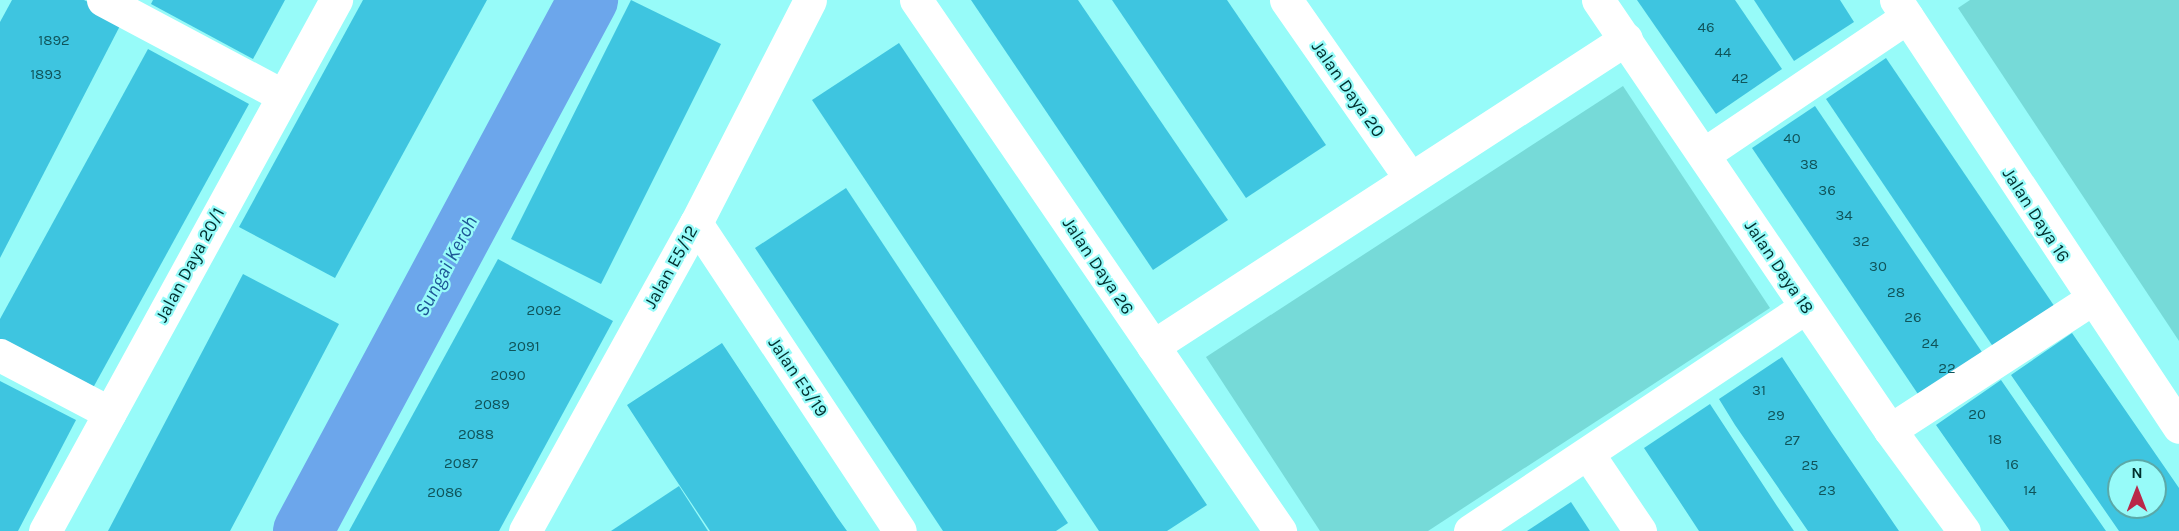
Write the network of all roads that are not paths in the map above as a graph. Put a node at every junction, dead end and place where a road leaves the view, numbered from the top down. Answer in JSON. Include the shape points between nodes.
{"nodes":[{"id":1,"x":103,"y":0,"type":"edge"},
{"id":2,"x":336,"y":0,"type":"edge"},
{"id":3,"x":810,"y":0,"type":"edge"},
{"id":4,"x":916,"y":0,"type":"edge"},
{"id":5,"x":1286,"y":0,"type":"edge"},
{"id":6,"x":1598,"y":0,"type":"edge"},
{"id":7,"x":1902,"y":8,"type":"edge"},
{"id":8,"x":1626,"y":39,"type":"junction"},
{"id":9,"x":282,"y":95,"type":"junction"},
{"id":10,"x":1704,"y":154,"type":"junction"},
{"id":11,"x":1410,"y":178,"type":"junction"},
{"id":12,"x":696,"y":223,"type":"junction"},
{"id":13,"x":2092,"y":299,"type":"junction"},
{"id":14,"x":1806,"y":307,"type":"junction"},
{"id":15,"x":1153,"y":346,"type":"junction"},
{"id":16,"x":0,"y":356,"type":"edge"},
{"id":17,"x":110,"y":413,"type":"junction"},
{"id":18,"x":2179,"y":427,"type":"edge"},
{"id":19,"x":1890,"y":430,"type":"junction"},
{"id":20,"x":1588,"y":454,"type":"junction"},
{"id":21,"x":532,"y":527,"type":"edge"},
{"id":22,"x":45,"y":531,"type":"edge"},
{"id":23,"x":900,"y":531,"type":"edge"},
{"id":24,"x":1280,"y":531,"type":"edge"},
{"id":25,"x":1470,"y":531,"type":"edge"},
{"id":26,"x":1640,"y":531,"type":"edge"},
{"id":27,"x":1964,"y":531,"type":"edge"}],
"edges":[{"from":1,"to":9,"type":"street"},
{"from":2,"to":9,"type":"street","name":"Jalan Daya 20/1"},
{"from":3,"to":12,"type":"street","name":"Jalan E5/12"},
{"from":4,"to":15,"type":"street","name":"Jalan Daya 26"},
{"from":5,"to":11,"type":"street","name":"Jalan Daya 20"},
{"from":6,"to":8,"type":"street","name":"Jalan Daya 18"},
{"from":7,"to":10,"type":"street"},
{"from":7,"to":13,"type":"street","name":"Jalan Daya 16"},
{"from":8,"to":10,"type":"street","name":"Jalan Daya 18"},
{"from":8,"to":11,"type":"street"},
{"from":9,"to":17,"type":"street","name":"Jalan Daya 20/1"},
{"from":10,"to":14,"type":"street","name":"Jalan Daya 18"},
{"from":11,"to":15,"type":"street"},
{"from":12,"to":21,"type":"street","name":"Jalan E5/12"},
{"from":12,"to":23,"type":"street","name":"Jalan E5/19"},
{"from":13,"to":18,"type":"street","name":"Jalan Daya 16"},
{"from":13,"to":19,"type":"street"},
{"from":14,"to":19,"type":"street","name":"Jalan Daya 18"},
{"from":14,"to":20,"type":"street"},
{"from":15,"to":24,"type":"street","name":"Jalan Daya 26"},
{"from":16,"to":17,"type":"street"},
{"from":17,"to":22,"type":"street","name":"Jalan Daya 20/1"},
{"from":19,"to":27,"type":"street","name":"Jalan Daya 18"},
{"from":20,"to":25,"type":"street"},
{"from":20,"to":26,"type":"street"}]}
